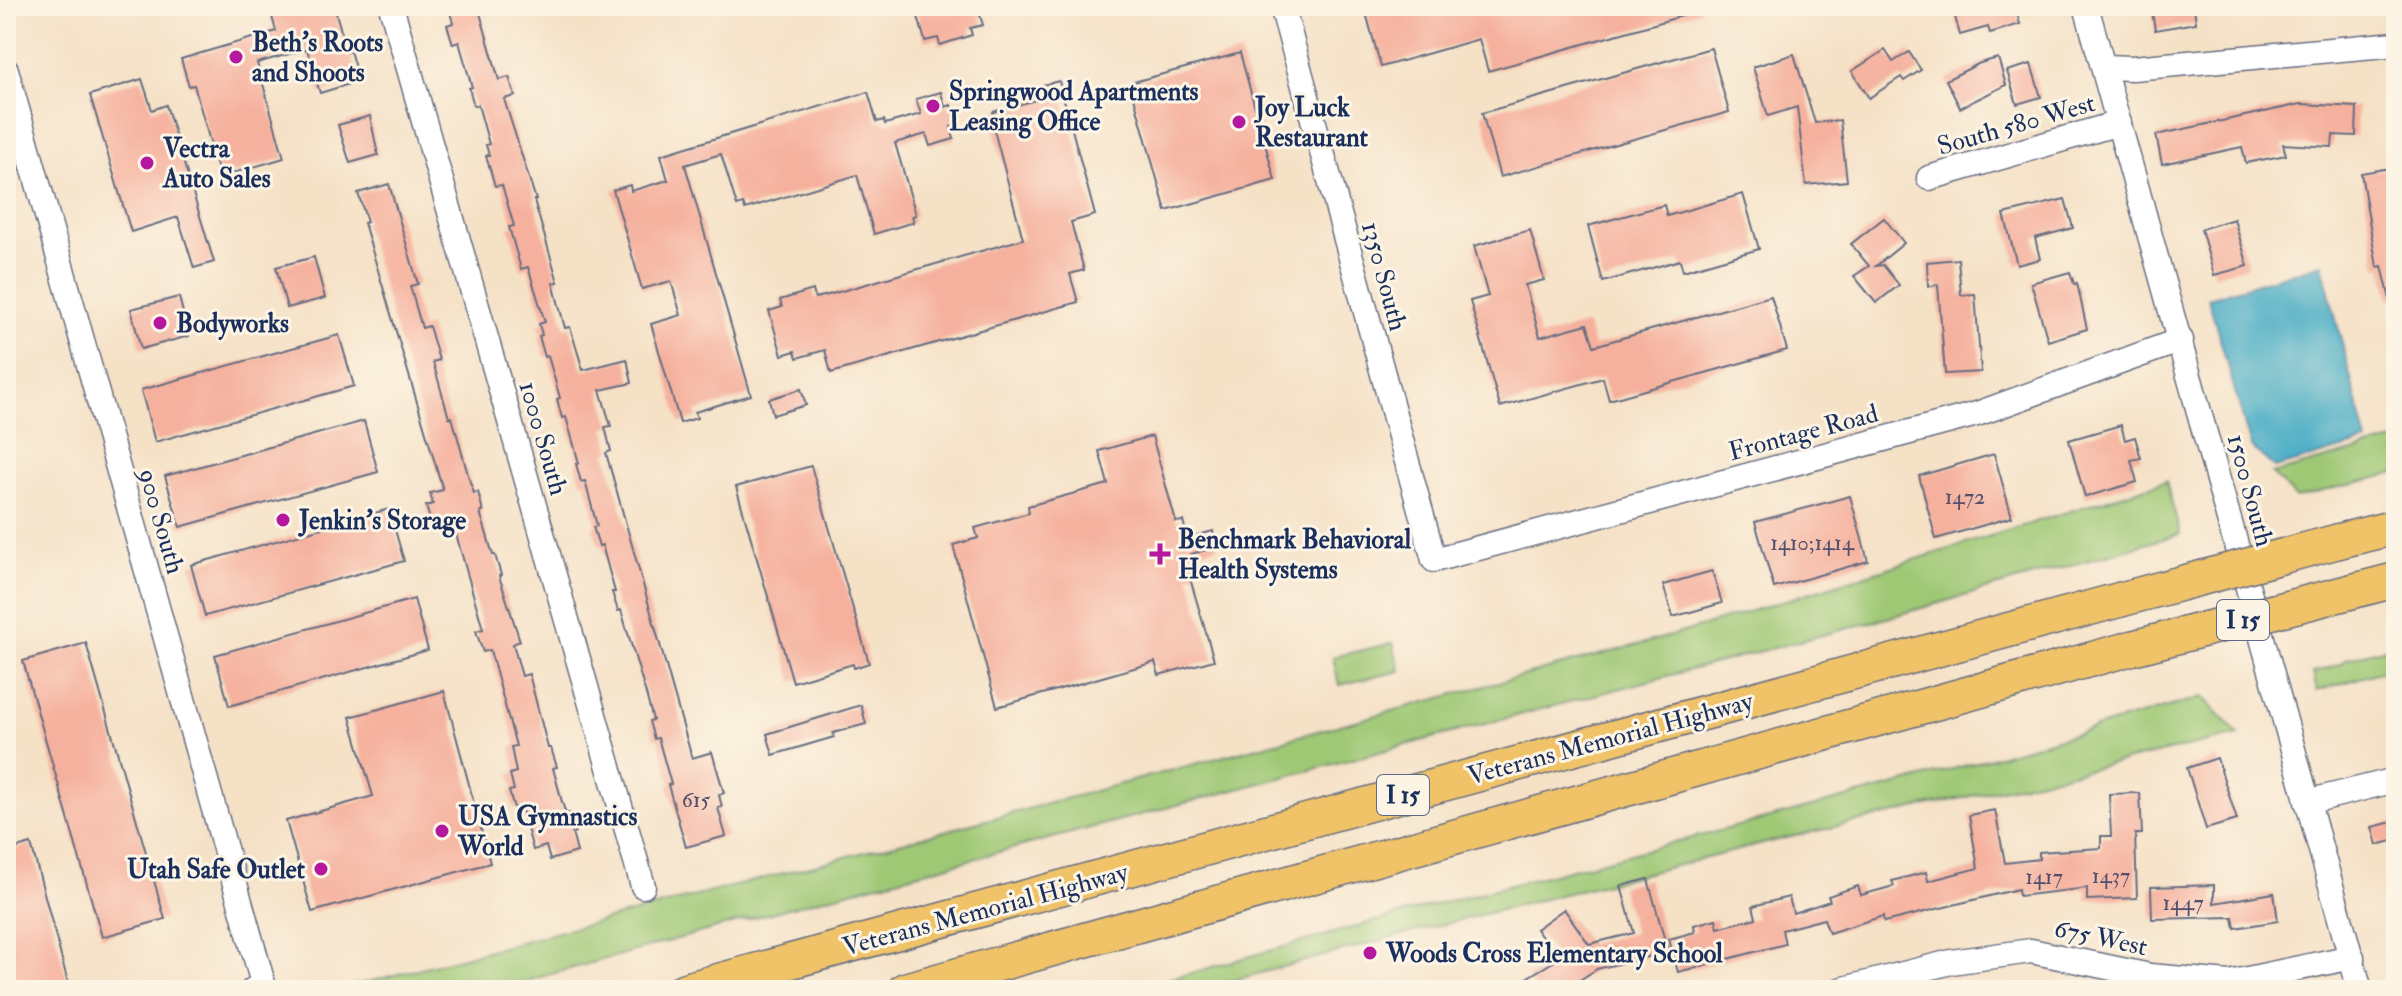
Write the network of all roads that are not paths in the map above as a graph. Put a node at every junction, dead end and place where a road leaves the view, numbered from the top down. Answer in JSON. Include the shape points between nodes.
{"nodes":[{"id":1,"x":391,"y":6,"type":"edge"},
{"id":2,"x":1282,"y":6,"type":"edge"},
{"id":3,"x":2086,"y":6,"type":"edge"},
{"id":4,"x":2396,"y":44,"type":"edge"},
{"id":5,"x":2104,"y":67,"type":"junction"},
{"id":6,"x":6,"y":70,"type":"edge"},
{"id":7,"x":2119,"y":123,"type":"junction"},
{"id":8,"x":1929,"y":178,"type":"dead end"},
{"id":9,"x":2181,"y":340,"type":"junction"},
{"id":10,"x":2396,"y":527,"type":"edge"},
{"id":11,"x":1434,"y":560,"type":"joint"},
{"id":12,"x":2396,"y":580,"type":"edge"},
{"id":13,"x":2396,"y":780,"type":"edge"},
{"id":14,"x":2307,"y":802,"type":"junction"},
{"id":15,"x":643,"y":886,"type":"dead end"},
{"id":16,"x":2352,"y":957,"type":"junction"},
{"id":17,"x":1912,"y":982,"type":"edge"},
{"id":18,"x":258,"y":988,"type":"edge"},
{"id":19,"x":685,"y":990,"type":"edge"},
{"id":20,"x":905,"y":990,"type":"edge"},
{"id":21,"x":1840,"y":990,"type":"edge"},
{"id":22,"x":2360,"y":990,"type":"edge"}],
"edges":[{"from":1,"to":15,"type":"street","name":"1000 South"},
{"from":2,"to":11,"type":"street","name":"1350 South"},
{"from":3,"to":5,"type":"street","name":"1500 South"},
{"from":4,"to":5,"type":"street"},
{"from":5,"to":7,"type":"street","name":"1500 South"},
{"from":6,"to":18,"type":"street","name":"900 South"},
{"from":7,"to":8,"type":"street","name":"South 580 West"},
{"from":7,"to":9,"type":"street","name":"1500 South"},
{"from":9,"to":11,"type":"street","name":"Frontage Road","via":[[1977,414]]},
{"from":9,"to":14,"type":"street","name":"1500 South"},
{"from":10,"to":19,"type":"highway","name":"Veterans Memorial Highway","number":"I 15","bridge":true},
{"from":12,"to":20,"type":"highway","name":"Veterans Memorial Highway","number":"I 15","bridge":true,"via":[[2132,648]]},
{"from":13,"to":14,"type":"street"},
{"from":14,"to":16,"type":"street","name":"1500 South"},
{"from":16,"to":17,"type":"street","name":"675 West","via":[[2229,983],[2150,976],[2031,951],[1951,962]]},
{"from":16,"to":22,"type":"street","name":"1500 South"},
{"from":17,"to":21,"type":"street","name":"675 West"}]}
